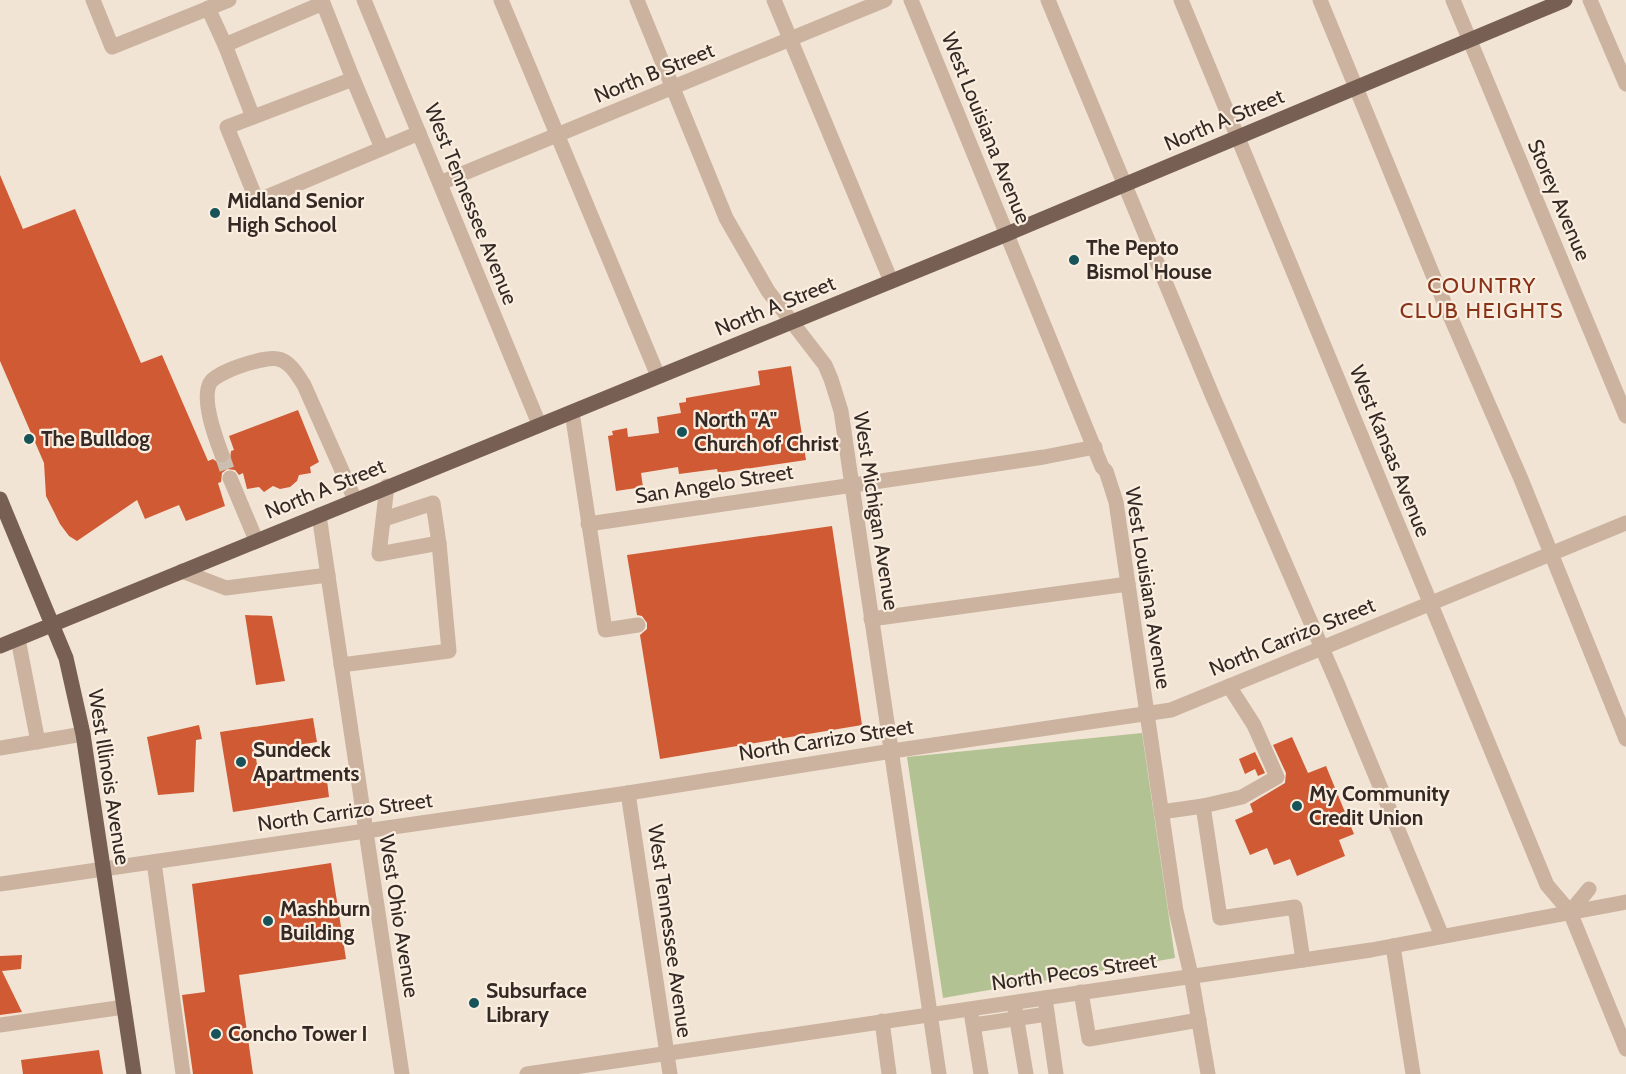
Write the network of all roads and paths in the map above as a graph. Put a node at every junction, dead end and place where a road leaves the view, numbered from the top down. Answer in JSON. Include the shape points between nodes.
{"nodes":[{"id":1,"x":93,"y":0,"type":"edge"},
{"id":2,"x":229,"y":0,"type":"edge"},
{"id":3,"x":364,"y":0,"type":"edge"},
{"id":4,"x":501,"y":0,"type":"edge"},
{"id":5,"x":637,"y":0,"type":"edge"},
{"id":6,"x":774,"y":0,"type":"edge"},
{"id":7,"x":885,"y":0,"type":"edge"},
{"id":8,"x":910,"y":0,"type":"edge"},
{"id":9,"x":1048,"y":0,"type":"edge"},
{"id":10,"x":1181,"y":0,"type":"edge"},
{"id":11,"x":1320,"y":0,"type":"edge"},
{"id":12,"x":1453,"y":0,"type":"edge"},
{"id":13,"x":1565,"y":0,"type":"edge"},
{"id":14,"x":1590,"y":0,"type":"edge"},
{"id":15,"x":208,"y":8,"type":"junction"},
{"id":16,"x":790,"y":39,"type":"junction"},
{"id":17,"x":1470,"y":40,"type":"junction"},
{"id":18,"x":225,"y":45,"type":"junction"},
{"id":19,"x":353,"y":79,"type":"junction"},
{"id":20,"x":1626,"y":84,"type":"edge"},
{"id":21,"x":1357,"y":87,"type":"junction"},
{"id":22,"x":673,"y":88,"type":"junction"},
{"id":23,"x":252,"y":117,"type":"junction"},
{"id":24,"x":419,"y":133,"type":"junction"},
{"id":25,"x":557,"y":135,"type":"junction"},
{"id":26,"x":1238,"y":137,"type":"junction"},
{"id":27,"x":382,"y":148,"type":"junction"},
{"id":28,"x":440,"y":183,"type":"junction"},
{"id":29,"x":1125,"y":184,"type":"junction"},
{"id":30,"x":1007,"y":234,"type":"junction"},
{"id":31,"x":891,"y":281,"type":"junction"},
{"id":32,"x":791,"y":322,"type":"junction"},
{"id":33,"x":658,"y":376,"type":"junction"},
{"id":34,"x":572,"y":412,"type":"junction"},
{"id":35,"x":1626,"y":416,"type":"edge"},
{"id":36,"x":539,"y":424,"type":"junction"},
{"id":37,"x":1095,"y":447,"type":"junction"},
{"id":38,"x":222,"y":455,"type":"tunnel mouth"},
{"id":39,"x":230,"y":478,"type":"tunnel mouth"},
{"id":40,"x":851,"y":484,"type":"junction"},
{"id":41,"x":387,"y":486,"type":"junction"},
{"id":42,"x":0,"y":499,"type":"edge"},
{"id":43,"x":355,"y":500,"type":"junction"},
{"id":44,"x":319,"y":514,"type":"junction"},
{"id":45,"x":384,"y":519,"type":"junction"},
{"id":46,"x":1626,"y":523,"type":"edge"},
{"id":47,"x":588,"y":524,"type":"junction"},
{"id":48,"x":256,"y":540,"type":"junction"},
{"id":49,"x":438,"y":543,"type":"junction"},
{"id":50,"x":1550,"y":554,"type":"junction"},
{"id":51,"x":182,"y":571,"type":"junction"},
{"id":52,"x":328,"y":575,"type":"junction"},
{"id":53,"x":1128,"y":584,"type":"junction"},
{"id":54,"x":1430,"y":603,"type":"junction"},
{"id":55,"x":872,"y":619,"type":"junction"},
{"id":56,"x":52,"y":625,"type":"junction"},
{"id":57,"x":638,"y":625,"type":"dead end"},
{"id":58,"x":18,"y":639,"type":"junction"},
{"id":59,"x":0,"y":646,"type":"edge"},
{"id":60,"x":1322,"y":648,"type":"junction"},
{"id":61,"x":341,"y":665,"type":"junction"},
{"id":62,"x":1229,"y":686,"type":"junction"},
{"id":63,"x":1147,"y":713,"type":"junction"},
{"id":64,"x":82,"y":734,"type":"junction"},
{"id":65,"x":1626,"y":739,"type":"edge"},
{"id":66,"x":38,"y":742,"type":"junction"},
{"id":67,"x":0,"y":748,"type":"edge"},
{"id":68,"x":892,"y":751,"type":"junction"},
{"id":69,"x":628,"y":793,"type":"junction"},
{"id":70,"x":1203,"y":806,"type":"junction"},
{"id":71,"x":1161,"y":812,"type":"junction"},
{"id":72,"x":365,"y":830,"type":"junction"},
{"id":73,"x":154,"y":862,"type":"junction"},
{"id":74,"x":104,"y":869,"type":"junction"},
{"id":75,"x":0,"y":884,"type":"edge"},
{"id":76,"x":1589,"y":889,"type":"dead end"},
{"id":77,"x":1626,"y":902,"type":"edge"},
{"id":78,"x":1570,"y":912,"type":"junction"},
{"id":79,"x":1442,"y":936,"type":"junction"},
{"id":80,"x":1393,"y":945,"type":"junction"},
{"id":81,"x":1303,"y":960,"type":"junction"},
{"id":82,"x":1191,"y":975,"type":"junction"},
{"id":83,"x":1081,"y":992,"type":"junction"},
{"id":84,"x":1045,"y":998,"type":"junction"},
{"id":85,"x":1014,"y":1002,"type":"junction"},
{"id":86,"x":124,"y":1007,"type":"junction"},
{"id":87,"x":971,"y":1008,"type":"junction"},
{"id":88,"x":930,"y":1014,"type":"junction"},
{"id":89,"x":1047,"y":1014,"type":"junction"},
{"id":90,"x":1017,"y":1018,"type":"junction"},
{"id":91,"x":1199,"y":1020,"type":"junction"},
{"id":92,"x":882,"y":1022,"type":"junction"},
{"id":93,"x":0,"y":1025,"type":"edge"},
{"id":94,"x":974,"y":1025,"type":"junction"},
{"id":95,"x":1626,"y":1048,"type":"edge"},
{"id":96,"x":667,"y":1053,"type":"junction"},
{"id":97,"x":134,"y":1074,"type":"edge"},
{"id":98,"x":183,"y":1074,"type":"edge"},
{"id":99,"x":402,"y":1074,"type":"edge"},
{"id":100,"x":526,"y":1074,"type":"edge"},
{"id":101,"x":670,"y":1074,"type":"edge"},
{"id":102,"x":889,"y":1074,"type":"edge"},
{"id":103,"x":939,"y":1074,"type":"edge"},
{"id":104,"x":981,"y":1074,"type":"edge"},
{"id":105,"x":1026,"y":1074,"type":"edge"},
{"id":106,"x":1056,"y":1074,"type":"edge"},
{"id":107,"x":1208,"y":1074,"type":"edge"},
{"id":108,"x":1413,"y":1074,"type":"edge"}],
"edges":[{"from":1,"to":15,"type":"street","via":[[112,47]]},
{"from":2,"to":15,"type":"street"},
{"from":3,"to":24,"type":"street","name":"West Tennessee Avenue"},
{"from":4,"to":25,"type":"street"},
{"from":5,"to":22,"type":"street","name":"West Michigan Avenue"},
{"from":6,"to":16,"type":"street"},
{"from":7,"to":16,"type":"street","name":"North B Street"},
{"from":8,"to":30,"type":"street","name":"West Louisiana Avenue"},
{"from":9,"to":29,"type":"street"},
{"from":10,"to":26,"type":"street","name":"West Kansas Avenue"},
{"from":11,"to":21,"type":"street"},
{"from":12,"to":17,"type":"street","name":"Storey Avenue"},
{"from":13,"to":17,"type":"main road","name":"North A Street"},
{"from":14,"to":20,"type":"street"},
{"from":15,"to":18,"type":"street"},
{"from":16,"to":22,"type":"street","name":"North B Street"},
{"from":16,"to":31,"type":"street"},
{"from":17,"to":21,"type":"main road","name":"North A Street"},
{"from":17,"to":35,"type":"street","name":"Storey Avenue"},
{"from":18,"to":19,"type":"street","via":[[322,3]]},
{"from":18,"to":23,"type":"street"},
{"from":19,"to":23,"type":"street"},
{"from":19,"to":27,"type":"street"},
{"from":21,"to":26,"type":"main road","name":"North A Street"},
{"from":21,"to":50,"type":"street"},
{"from":22,"to":25,"type":"street","name":"North B Street"},
{"from":22,"to":32,"type":"street","name":"West Michigan Avenue","via":[[726,218],[768,291]]},
{"from":23,"to":27,"type":"street","via":[[227,127],[257,201]]},
{"from":24,"to":27,"type":"street"},
{"from":24,"to":28,"type":"street","name":"West Tennessee Avenue"},
{"from":25,"to":28,"type":"street","name":"North B Street"},
{"from":25,"to":33,"type":"street"},
{"from":26,"to":29,"type":"main road","name":"North A Street"},
{"from":26,"to":54,"type":"street","name":"West Kansas Avenue"},
{"from":28,"to":36,"type":"street","name":"West Tennessee Avenue"},
{"from":29,"to":30,"type":"main road","name":"North A Street"},
{"from":29,"to":60,"type":"street"},
{"from":30,"to":31,"type":"main road","name":"North A Street"},
{"from":30,"to":37,"type":"street","name":"West Louisiana Avenue"},
{"from":31,"to":32,"type":"main road","name":"North A Street"},
{"from":32,"to":33,"type":"main road","name":"North A Street"},
{"from":32,"to":40,"type":"street","name":"West Michigan Avenue","via":[[831,379],[841,411]]},
{"from":33,"to":34,"type":"main road","name":"North A Street"},
{"from":34,"to":36,"type":"main road","name":"North A Street"},
{"from":34,"to":47,"type":"street"},
{"from":36,"to":41,"type":"main road","name":"North A Street"},
{"from":37,"to":40,"type":"street","name":"San Angelo Street"},
{"from":37,"to":53,"type":"street","name":"West Louisiana Avenue","via":[[1116,502]]},
{"from":38,"to":43,"type":"street","via":[[207,394],[211,382],[246,364],[280,359],[304,385]]},
{"from":39,"to":48,"type":"street"},
{"from":40,"to":47,"type":"street","name":"San Angelo Street"},
{"from":40,"to":55,"type":"street","name":"West Michigan Avenue"},
{"from":41,"to":43,"type":"main road","name":"North A Street"},
{"from":41,"to":45,"type":"street"},
{"from":42,"to":56,"type":"main road","name":"West Illinois Avenue"},
{"from":43,"to":44,"type":"main road","name":"North A Street"},
{"from":44,"to":48,"type":"main road","name":"North A Street"},
{"from":44,"to":52,"type":"street","name":"West Ohio Avenue"},
{"from":45,"to":49,"type":"street","via":[[433,502]]},
{"from":45,"to":49,"type":"street","via":[[379,555]]},
{"from":46,"to":50,"type":"street","name":"North Carrizo Street"},
{"from":47,"to":57,"type":"street","via":[[605,630]]},
{"from":48,"to":51,"type":"main road","name":"North A Street"},
{"from":49,"to":61,"type":"street","via":[[449,651]]},
{"from":50,"to":54,"type":"street","name":"North Carrizo Street"},
{"from":50,"to":65,"type":"street"},
{"from":51,"to":52,"type":"street","via":[[226,588]]},
{"from":51,"to":56,"type":"main road","name":"North A Street"},
{"from":52,"to":61,"type":"street","name":"West Ohio Avenue"},
{"from":53,"to":55,"type":"street"},
{"from":53,"to":63,"type":"street","name":"West Louisiana Avenue"},
{"from":54,"to":60,"type":"street","name":"North Carrizo Street"},
{"from":54,"to":78,"type":"street","name":"West Kansas Avenue","via":[[1547,885]]},
{"from":55,"to":68,"type":"street","name":"West Michigan Avenue"},
{"from":56,"to":58,"type":"main road","name":"North A Street"},
{"from":56,"to":64,"type":"main road","name":"West Illinois Avenue","via":[[72,679]]},
{"from":58,"to":59,"type":"main road","name":"North A Street"},
{"from":58,"to":66,"type":"street"},
{"from":60,"to":62,"type":"street","name":"North Carrizo Street"},
{"from":60,"to":79,"type":"street"},
{"from":61,"to":72,"type":"street","name":"West Ohio Avenue"},
{"from":62,"to":63,"type":"street","name":"North Carrizo Street","via":[[1171,710]]},
{"from":62,"to":70,"type":"street","via":[[1254,725],[1277,777],[1242,797]]},
{"from":63,"to":68,"type":"street","name":"North Carrizo Street"},
{"from":63,"to":71,"type":"street","name":"West Louisiana Avenue"},
{"from":64,"to":66,"type":"street"},
{"from":64,"to":74,"type":"main road","name":"West Illinois Avenue"},
{"from":66,"to":67,"type":"street"},
{"from":68,"to":69,"type":"street","name":"North Carrizo Street"},
{"from":68,"to":88,"type":"street","name":"West Michigan Avenue"},
{"from":69,"to":72,"type":"street","name":"North Carrizo Street"},
{"from":69,"to":96,"type":"street","name":"West Tennessee Avenue"},
{"from":70,"to":71,"type":"street"},
{"from":70,"to":81,"type":"street","via":[[1220,918],[1296,907]]},
{"from":71,"to":82,"type":"street","name":"West Louisiana Avenue","via":[[1176,911]]},
{"from":72,"to":73,"type":"street","name":"North Carrizo Street"},
{"from":72,"to":99,"type":"street","name":"West Ohio Avenue"},
{"from":73,"to":74,"type":"street","name":"North Carrizo Street"},
{"from":73,"to":98,"type":"street"},
{"from":74,"to":75,"type":"street","name":"North Carrizo Street"},
{"from":74,"to":86,"type":"main road","name":"West Illinois Avenue"},
{"from":76,"to":78,"type":"street"},
{"from":77,"to":78,"type":"street","name":"North Pecos Street"},
{"from":78,"to":79,"type":"street","name":"North Pecos Street"},
{"from":78,"to":95,"type":"street","name":"West Kansas Avenue"},
{"from":79,"to":80,"type":"street","name":"North Pecos Street"},
{"from":80,"to":81,"type":"street","name":"North Pecos Street"},
{"from":80,"to":108,"type":"street"},
{"from":81,"to":82,"type":"street","name":"North Pecos Street"},
{"from":82,"to":83,"type":"street","name":"North Pecos Street"},
{"from":82,"to":91,"type":"street","name":"West Louisiana Avenue"},
{"from":83,"to":84,"type":"street","name":"North Pecos Street"},
{"from":83,"to":91,"type":"street","via":[[1089,1039]]},
{"from":84,"to":85,"type":"street","name":"North Pecos Street"},
{"from":84,"to":89,"type":"street"},
{"from":85,"to":87,"type":"street","name":"North Pecos Street"},
{"from":85,"to":90,"type":"street"},
{"from":86,"to":93,"type":"street"},
{"from":86,"to":97,"type":"main road","name":"West Illinois Avenue"},
{"from":87,"to":88,"type":"street","name":"North Pecos Street"},
{"from":87,"to":94,"type":"street"},
{"from":88,"to":92,"type":"street","name":"North Pecos Street"},
{"from":88,"to":103,"type":"street","name":"West Michigan Avenue"},
{"from":89,"to":90,"type":"street"},
{"from":89,"to":106,"type":"street"},
{"from":90,"to":94,"type":"street"},
{"from":90,"to":105,"type":"street"},
{"from":91,"to":107,"type":"street","name":"West Louisiana Avenue"},
{"from":92,"to":96,"type":"street","name":"North Pecos Street"},
{"from":92,"to":102,"type":"street"},
{"from":94,"to":104,"type":"street"},
{"from":96,"to":100,"type":"street","name":"North Pecos Street"},
{"from":96,"to":101,"type":"street","name":"West Tennessee Avenue"}]}
